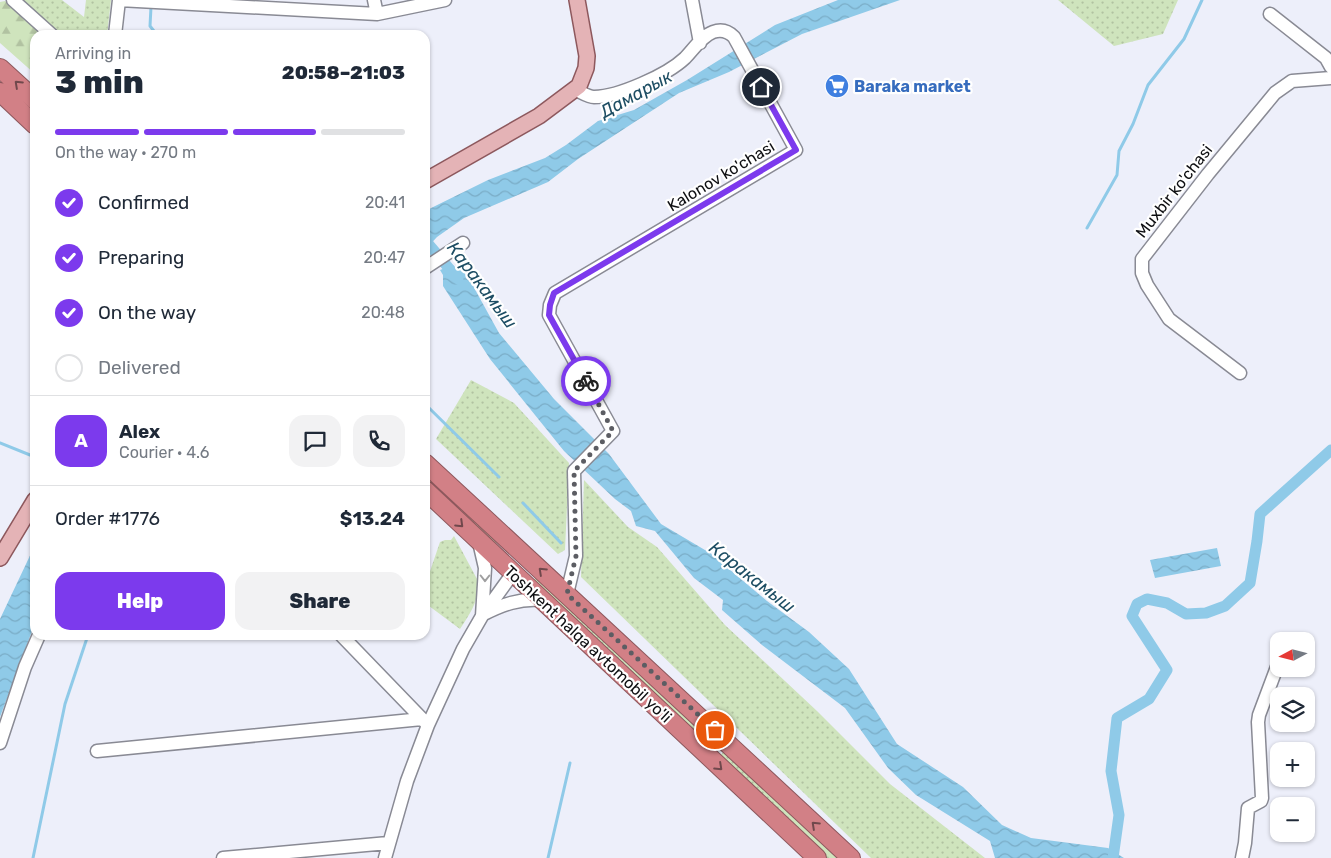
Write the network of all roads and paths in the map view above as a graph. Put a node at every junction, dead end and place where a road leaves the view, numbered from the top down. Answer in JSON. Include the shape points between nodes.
{"nodes":[{"id":1,"x":14,"y":0,"type":"edge"},
{"id":2,"x":119,"y":0,"type":"edge"},
{"id":3,"x":374,"y":0,"type":"edge"},
{"id":4,"x":445,"y":0,"type":"edge"},
{"id":5,"x":577,"y":0,"type":"edge"},
{"id":6,"x":692,"y":0,"type":"edge"},
{"id":7,"x":377,"y":14,"type":"junction"},
{"id":8,"x":1270,"y":14,"type":"dead end"},
{"id":9,"x":47,"y":30,"type":"edge"},
{"id":10,"x":116,"y":30,"type":"edge"},
{"id":11,"x":700,"y":43,"type":"junction"},
{"id":12,"x":1331,"y":67,"type":"edge"},
{"id":13,"x":0,"y":68,"type":"edge"},
{"id":14,"x":1331,"y":78,"type":"edge"},
{"id":15,"x":576,"y":90,"type":"junction"},
{"id":16,"x":0,"y":92,"type":"edge"},
{"id":17,"x":30,"y":95,"type":"edge"},
{"id":18,"x":30,"y":120,"type":"edge"},
{"id":19,"x":430,"y":179,"type":"edge"},
{"id":20,"x":463,"y":244,"type":"dead end"},
{"id":21,"x":430,"y":265,"type":"edge"},
{"id":22,"x":1240,"y":373,"type":"dead end"},
{"id":23,"x":430,"y":468,"type":"edge"},
{"id":24,"x":430,"y":495,"type":"edge"},
{"id":25,"x":30,"y":508,"type":"edge"},
{"id":26,"x":479,"y":542,"type":"junction"},
{"id":27,"x":527,"y":557,"type":"junction"},
{"id":28,"x":0,"y":558,"type":"edge"},
{"id":29,"x":513,"y":573,"type":"junction"},
{"id":30,"x":567,"y":594,"type":"junction"},
{"id":31,"x":541,"y":600,"type":"junction"},
{"id":32,"x":482,"y":616,"type":"junction"},
{"id":33,"x":37,"y":640,"type":"edge"},
{"id":34,"x":346,"y":640,"type":"edge"},
{"id":35,"x":1273,"y":678,"type":"edge"},
{"id":36,"x":425,"y":722,"type":"junction"},
{"id":37,"x":715,"y":730,"type":"junction"},
{"id":38,"x":0,"y":743,"type":"edge"},
{"id":39,"x":698,"y":748,"type":"junction"},
{"id":40,"x":97,"y":751,"type":"dead end"},
{"id":41,"x":388,"y":843,"type":"junction"},
{"id":42,"x":223,"y":858,"type":"edge"},
{"id":43,"x":385,"y":858,"type":"edge"},
{"id":44,"x":817,"y":858,"type":"edge"},
{"id":45,"x":851,"y":858,"type":"edge"},
{"id":46,"x":1242,"y":858,"type":"edge"}],
"edges":[{"from":1,"to":9,"type":"street"},
{"from":2,"to":7,"type":"street"},
{"from":2,"to":10,"type":"street"},
{"from":3,"to":7,"type":"street"},
{"from":4,"to":7,"type":"street"},
{"from":5,"to":15,"type":"main road","via":[[587,56],[584,75]]},
{"from":6,"to":11,"type":"street"},
{"from":8,"to":12,"type":"street","via":[[1326,58]]},
{"from":11,"to":15,"type":"street","name":"Kalonov ko'chasi","via":[[665,72],[621,92],[592,97]]},
{"from":11,"to":30,"type":"street","name":"Kalonov ko'chasi","via":[[715,31],[726,31],[734,37],[796,150],[554,293],[549,315],[611,433],[574,471],[576,556]]},
{"from":17,"to":13,"type":"highway","one_way":true},
{"from":14,"to":22,"type":"street","name":"Muxbir ko'chasi","via":[[1292,81],[1275,93],[1142,259],[1142,273],[1147,285],[1169,319]]},
{"from":15,"to":19,"type":"main road","via":[[539,116]]},
{"from":16,"to":18,"type":"highway"},
{"from":20,"to":21,"type":"street"},
{"from":23,"to":27,"type":"highway","name":"Toshkent halqa avtomobil yo'li"},
{"from":24,"to":26,"type":"highway","name":"Toshkent halqa avtomobil yo'li","one_way":true},
{"from":25,"to":28,"type":"main road"},
{"from":26,"to":29,"type":"highway","name":"Toshkent halqa avtomobil yo'li"},
{"from":26,"to":32,"type":"street","one_way":true,"via":[[485,568]]},
{"from":27,"to":29,"type":"highway"},
{"from":30,"to":27,"type":"highway","name":"Toshkent halqa avtomobil yo'li","one_way":true},
{"from":29,"to":31,"type":"highway","name":"Toshkent halqa avtomobil yo'li"},
{"from":29,"to":32,"type":"street"},
{"from":30,"to":37,"type":"highway","name":"Toshkent halqa avtomobil yo'li"},
{"from":31,"to":32,"type":"street","via":[[516,601]]},
{"from":31,"to":39,"type":"highway","name":"Toshkent halqa avtomobil yo'li"},
{"from":32,"to":36,"type":"street"},
{"from":33,"to":38,"type":"street"},
{"from":34,"to":36,"type":"street"},
{"from":35,"to":46,"type":"street","via":[[1258,722],[1262,798],[1248,808]]},
{"from":36,"to":40,"type":"street"},
{"from":36,"to":41,"type":"street"},
{"from":37,"to":39,"type":"highway"},
{"from":45,"to":37,"type":"highway","name":"Toshkent halqa avtomobil yo'li","one_way":true},
{"from":39,"to":44,"type":"highway","name":"Toshkent halqa avtomobil yo'li","one_way":true},
{"from":41,"to":42,"type":"street"},
{"from":41,"to":43,"type":"street"}]}
